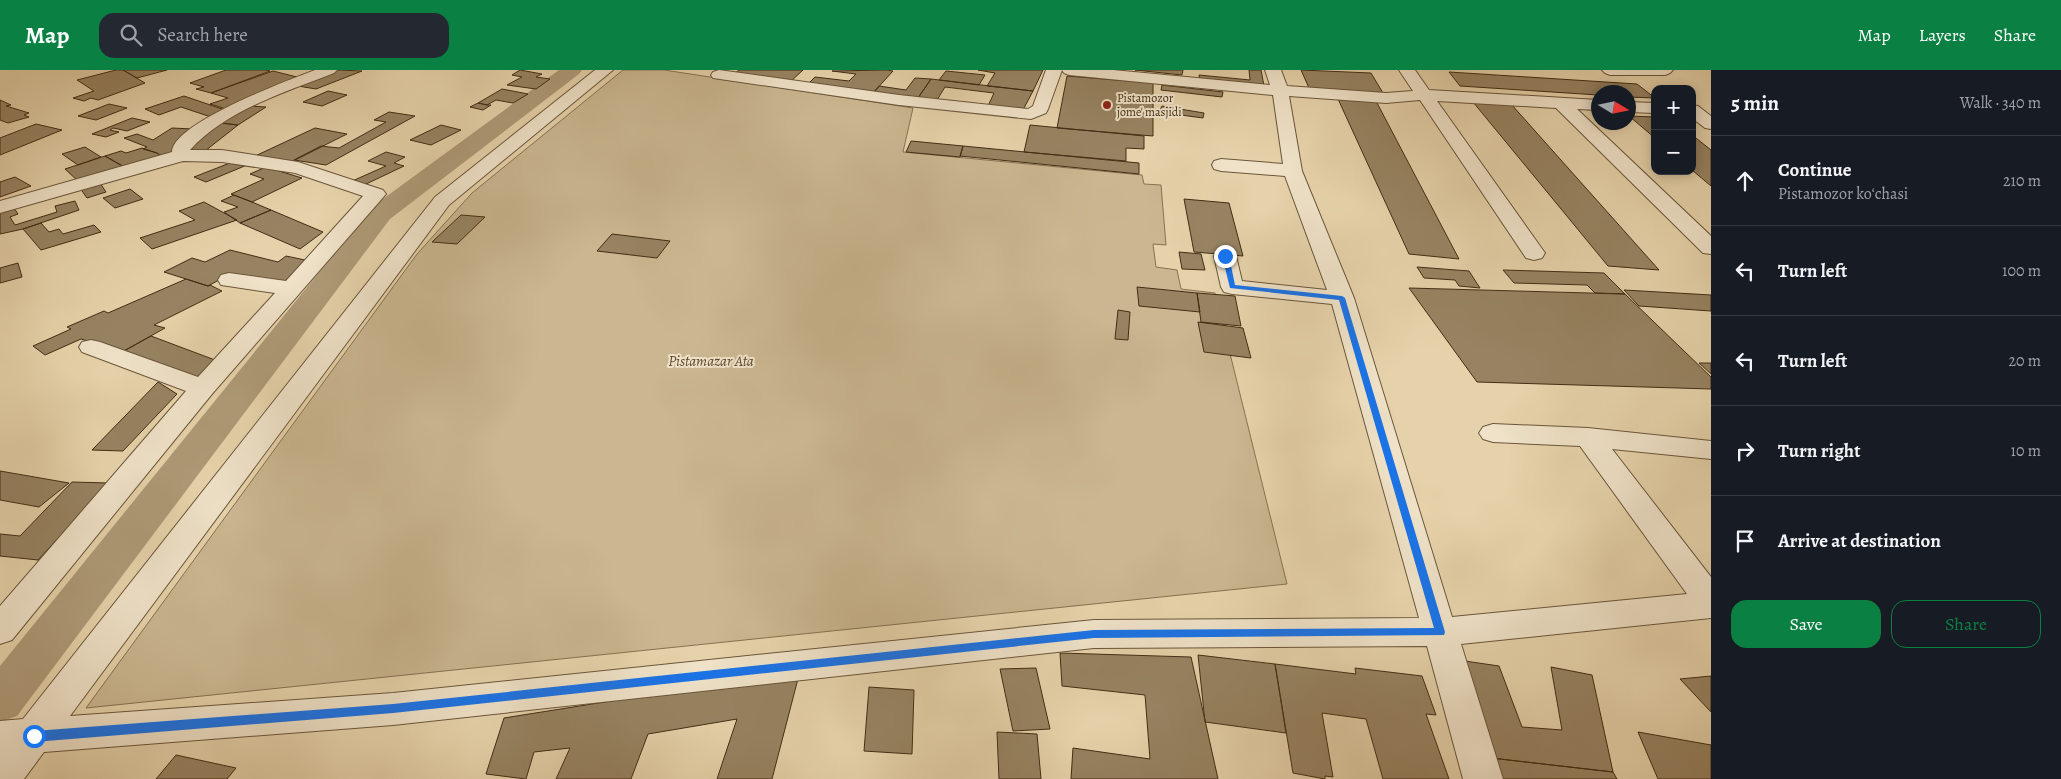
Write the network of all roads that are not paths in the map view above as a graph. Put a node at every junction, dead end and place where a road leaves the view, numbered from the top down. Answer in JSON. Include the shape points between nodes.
{"nodes":[{"id":1,"x":329,"y":70,"type":"edge"},
{"id":2,"x":605,"y":70,"type":"edge"},
{"id":3,"x":1054,"y":70,"type":"edge"},
{"id":4,"x":1069,"y":70,"type":"edge"},
{"id":5,"x":1407,"y":70,"type":"edge"},
{"id":6,"x":1610,"y":70,"type":"edge"},
{"id":7,"x":1665,"y":70,"type":"edge"},
{"id":8,"x":1637,"y":71,"type":"edge"},
{"id":9,"x":719,"y":75,"type":"dead end"},
{"id":10,"x":1277,"y":80,"type":"edge"},
{"id":11,"x":1656,"y":84,"type":"dead end"},
{"id":12,"x":1424,"y":95,"type":"junction"},
{"id":13,"x":1561,"y":103,"type":"junction"},
{"id":14,"x":1591,"y":105,"type":"edge"},
{"id":15,"x":1636,"y":107,"type":"edge"},
{"id":16,"x":1651,"y":108,"type":"edge"},
{"id":17,"x":1696,"y":113,"type":"edge"},
{"id":18,"x":1711,"y":124,"type":"edge"},
{"id":19,"x":182,"y":155,"type":"junction"},
{"id":20,"x":1221,"y":165,"type":"dead end"},
{"id":21,"x":1293,"y":171,"type":"junction"},
{"id":22,"x":0,"y":207,"type":"edge"},
{"id":23,"x":1711,"y":248,"type":"edge"},
{"id":24,"x":1534,"y":253,"type":"dead end"},
{"id":25,"x":1225,"y":256,"type":"dead end"},
{"id":26,"x":229,"y":280,"type":"dead end"},
{"id":27,"x":292,"y":288,"type":"junction"},
{"id":28,"x":1342,"y":298,"type":"junction"},
{"id":29,"x":92,"y":347,"type":"dead end"},
{"id":30,"x":203,"y":388,"type":"junction"},
{"id":31,"x":1492,"y":433,"type":"dead end"},
{"id":32,"x":1588,"y":437,"type":"junction"},
{"id":33,"x":1711,"y":450,"type":"edge"},
{"id":34,"x":1711,"y":603,"type":"edge"},
{"id":35,"x":0,"y":630,"type":"edge"},
{"id":36,"x":1440,"y":632,"type":"junction"},
{"id":37,"x":20,"y":737,"type":"edge"},
{"id":38,"x":0,"y":779,"type":"edge"},
{"id":39,"x":1483,"y":779,"type":"edge"}],
"edges":[{"from":1,"to":19,"type":"street","via":[[206,125],[186,142],[180,150]]},
{"from":2,"to":37,"type":"street","via":[[442,201]]},
{"from":3,"to":9,"type":"street","via":[[1040,109],[1031,114]]},
{"from":4,"to":10,"type":"street","via":[[1227,88]]},
{"from":5,"to":12,"type":"street"},
{"from":6,"to":8,"type":"street"},
{"from":7,"to":8,"type":"street"},
{"from":8,"to":11,"type":"street"},
{"from":10,"to":12,"type":"street","via":[[1386,98]]},
{"from":10,"to":21,"type":"street"},
{"from":12,"to":13,"type":"street"},
{"from":12,"to":24,"type":"street"},
{"from":13,"to":14,"type":"street"},
{"from":13,"to":23,"type":"street"},
{"from":15,"to":16,"type":"street"},
{"from":17,"to":18,"type":"street"},
{"from":19,"to":22,"type":"street"},
{"from":19,"to":27,"type":"street","via":[[222,156],[298,168],[376,194]]},
{"from":20,"to":21,"type":"street"},
{"from":21,"to":28,"type":"street"},
{"from":25,"to":28,"type":"street","via":[[1232,287]]},
{"from":26,"to":27,"type":"street"},
{"from":27,"to":30,"type":"street"},
{"from":28,"to":36,"type":"street"},
{"from":29,"to":30,"type":"street"},
{"from":30,"to":35,"type":"street"},
{"from":31,"to":32,"type":"street"},
{"from":32,"to":33,"type":"street"},
{"from":32,"to":34,"type":"street"},
{"from":34,"to":36,"type":"street"},
{"from":36,"to":37,"type":"street","via":[[1094,634],[393,709]]},
{"from":36,"to":39,"type":"street"},
{"from":37,"to":38,"type":"street"}]}
